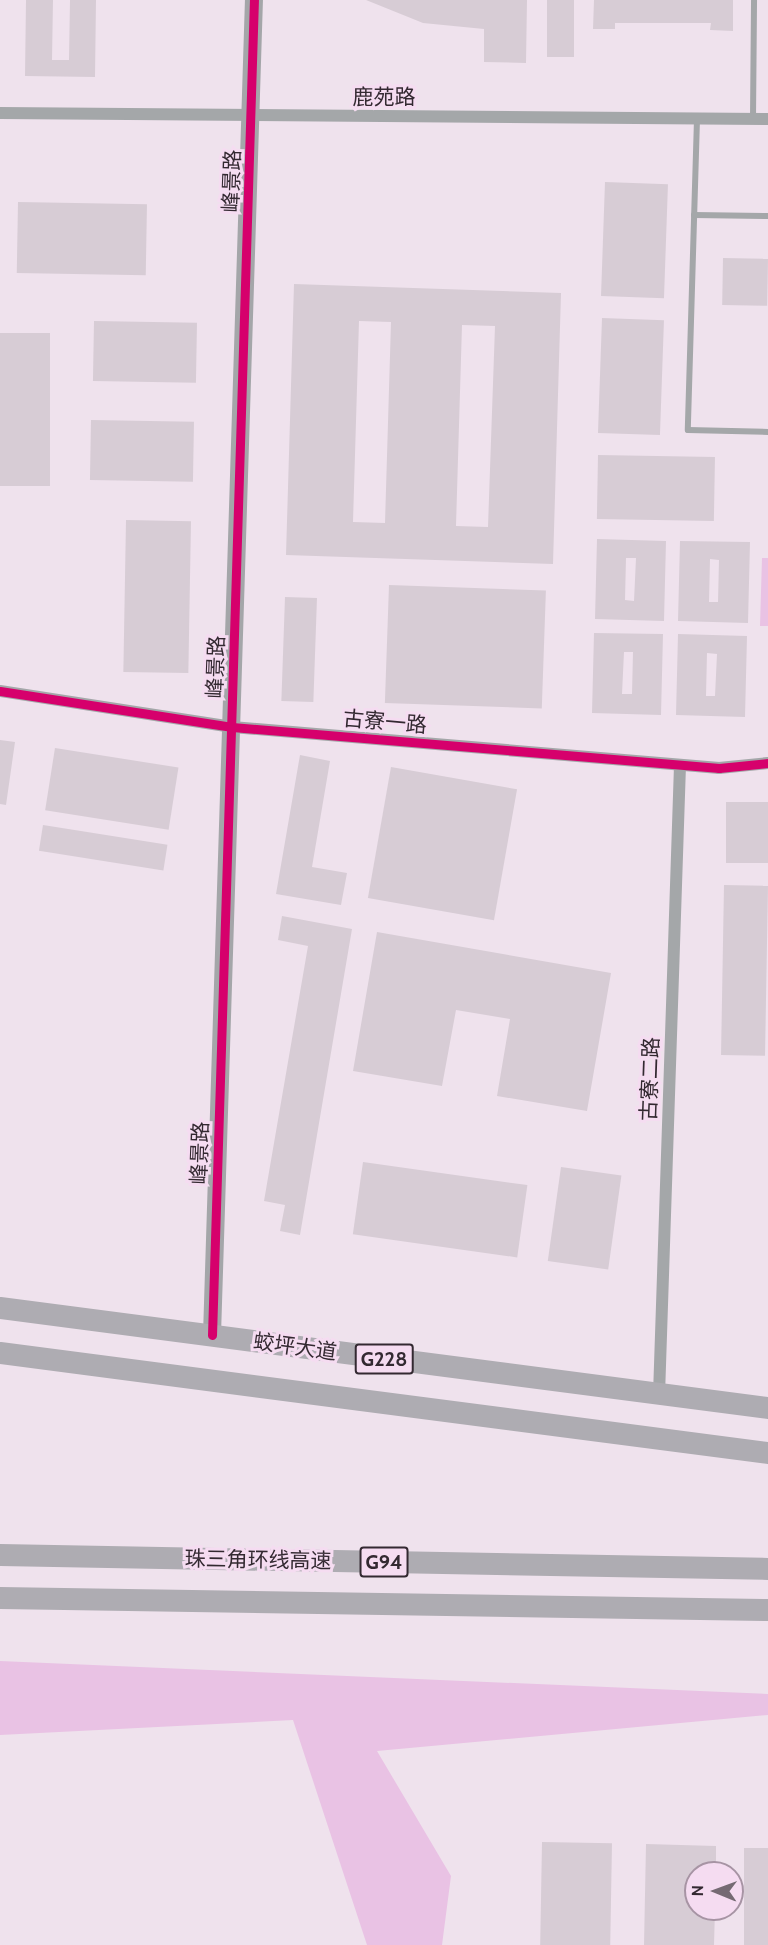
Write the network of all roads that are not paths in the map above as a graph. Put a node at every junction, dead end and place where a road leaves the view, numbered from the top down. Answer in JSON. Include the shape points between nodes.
{"nodes":[{"id":1,"x":254,"y":0,"type":"edge"},
{"id":2,"x":754,"y":0,"type":"edge"},
{"id":3,"x":0,"y":114,"type":"edge"},
{"id":4,"x":252,"y":116,"type":"junction"},
{"id":5,"x":696,"y":119,"type":"junction"},
{"id":6,"x":753,"y":119,"type":"junction"},
{"id":7,"x":768,"y":119,"type":"edge"},
{"id":8,"x":694,"y":214,"type":"junction"},
{"id":9,"x":768,"y":216,"type":"edge"},
{"id":10,"x":768,"y":432,"type":"edge"},
{"id":11,"x":0,"y":691,"type":"edge"},
{"id":12,"x":232,"y":727,"type":"junction"},
{"id":13,"x":768,"y":763,"type":"edge"},
{"id":14,"x":680,"y":765,"type":"junction"},
{"id":15,"x":0,"y":1308,"type":"edge"},
{"id":16,"x":212,"y":1335,"type":"junction"},
{"id":17,"x":0,"y":1353,"type":"edge"},
{"id":18,"x":658,"y":1395,"type":"junction"},
{"id":19,"x":768,"y":1408,"type":"edge"},
{"id":20,"x":768,"y":1453,"type":"edge"},
{"id":21,"x":0,"y":1555,"type":"edge"},
{"id":22,"x":768,"y":1569,"type":"edge"},
{"id":23,"x":0,"y":1598,"type":"edge"},
{"id":24,"x":768,"y":1610,"type":"edge"}],
"edges":[{"from":1,"to":4,"type":"street","name":"峰景路"},
{"from":2,"to":6,"type":"lane"},
{"from":3,"to":4,"type":"street","name":"鹿苑路"},
{"from":4,"to":5,"type":"street","name":"鹿苑路"},
{"from":4,"to":12,"type":"street","name":"峰景路"},
{"from":5,"to":6,"type":"street","name":"鹿苑路"},
{"from":5,"to":8,"type":"lane"},
{"from":6,"to":7,"type":"street","name":"鹿苑路"},
{"from":8,"to":9,"type":"lane"},
{"from":8,"to":10,"type":"lane","via":[[688,430]]},
{"from":11,"to":12,"type":"street","name":"古寮一路"},
{"from":12,"to":14,"type":"street","name":"古寮一路"},
{"from":12,"to":16,"type":"street","name":"峰景路"},
{"from":13,"to":14,"type":"street","name":"古寮一路","via":[[719,768]]},
{"from":14,"to":18,"type":"street","name":"古寮二路"},
{"from":15,"to":16,"type":"highway","name":"蛟坪大道","number":"G228"},
{"from":16,"to":18,"type":"highway","name":"蛟坪大道","number":"G228"},
{"from":17,"to":20,"type":"highway","name":"蛟坪大道","number":"G228"},
{"from":18,"to":19,"type":"highway","name":"蛟坪大道","number":"G228"},
{"from":21,"to":22,"type":"highway","name":"珠三角环线高速","number":"G94"},
{"from":23,"to":24,"type":"highway","name":"珠三角环线高速","number":"G94"}]}
